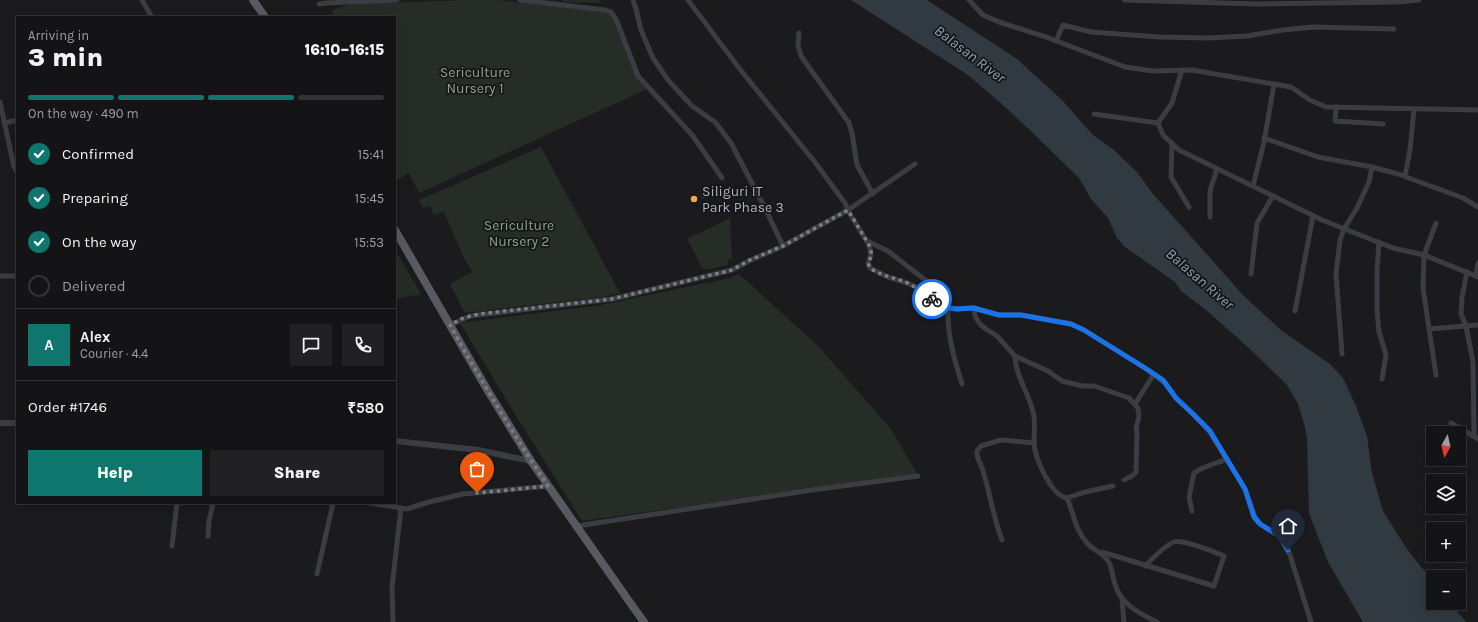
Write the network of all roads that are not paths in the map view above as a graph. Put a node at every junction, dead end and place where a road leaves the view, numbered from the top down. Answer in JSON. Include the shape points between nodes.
{"nodes":[{"id":1,"x":142,"y":0,"type":"edge"},
{"id":2,"x":253,"y":0,"type":"edge"},
{"id":3,"x":398,"y":0,"type":"edge"},
{"id":4,"x":520,"y":0,"type":"edge"},
{"id":5,"x":633,"y":0,"type":"edge"},
{"id":6,"x":688,"y":0,"type":"edge"},
{"id":7,"x":969,"y":0,"type":"edge"},
{"id":8,"x":1124,"y":0,"type":"edge"},
{"id":9,"x":1419,"y":0,"type":"edge"},
{"id":10,"x":343,"y":1,"type":"edge"},
{"id":11,"x":551,"y":2,"type":"edge"},
{"id":12,"x":1239,"y":2,"type":"edge"},
{"id":13,"x":319,"y":4,"type":"dead end"},
{"id":14,"x":151,"y":16,"type":"edge"},
{"id":15,"x":264,"y":16,"type":"edge"},
{"id":16,"x":1394,"y":30,"type":"dead end"},
{"id":17,"x":799,"y":34,"type":"dead end"},
{"id":18,"x":1056,"y":41,"type":"junction"},
{"id":19,"x":1182,"y":70,"type":"junction"},
{"id":20,"x":1274,"y":84,"type":"junction"},
{"id":21,"x":0,"y":102,"type":"edge"},
{"id":22,"x":1336,"y":107,"type":"junction"},
{"id":23,"x":1414,"y":109,"type":"junction"},
{"id":24,"x":1478,"y":110,"type":"edge"},
{"id":25,"x":1,"y":112,"type":"edge"},
{"id":26,"x":1094,"y":114,"type":"dead end"},
{"id":27,"x":16,"y":120,"type":"edge"},
{"id":28,"x":4,"y":123,"type":"junction"},
{"id":29,"x":1158,"y":123,"type":"junction"},
{"id":30,"x":1383,"y":124,"type":"dead end"},
{"id":31,"x":1264,"y":138,"type":"junction"},
{"id":32,"x":1172,"y":143,"type":"junction"},
{"id":33,"x":915,"y":164,"type":"dead end"},
{"id":34,"x":1372,"y":167,"type":"junction"},
{"id":35,"x":1217,"y":169,"type":"junction"},
{"id":36,"x":16,"y":170,"type":"edge"},
{"id":37,"x":1405,"y":176,"type":"junction"},
{"id":38,"x":722,"y":178,"type":"dead end"},
{"id":39,"x":1253,"y":186,"type":"junction"},
{"id":40,"x":872,"y":194,"type":"junction"},
{"id":41,"x":1273,"y":196,"type":"junction"},
{"id":42,"x":1189,"y":207,"type":"dead end"},
{"id":43,"x":1478,"y":207,"type":"edge"},
{"id":44,"x":848,"y":210,"type":"junction"},
{"id":45,"x":1313,"y":216,"type":"junction"},
{"id":46,"x":1210,"y":217,"type":"dead end"},
{"id":47,"x":1436,"y":223,"type":"dead end"},
{"id":48,"x":1344,"y":229,"type":"junction"},
{"id":49,"x":396,"y":232,"type":"edge"},
{"id":50,"x":866,"y":240,"type":"junction"},
{"id":51,"x":1380,"y":242,"type":"junction"},
{"id":52,"x":783,"y":246,"type":"junction"},
{"id":53,"x":1424,"y":255,"type":"junction"},
{"id":54,"x":1478,"y":263,"type":"edge"},
{"id":55,"x":1466,"y":272,"type":"junction"},
{"id":56,"x":1251,"y":274,"type":"dead end"},
{"id":57,"x":0,"y":276,"type":"edge"},
{"id":58,"x":16,"y":276,"type":"edge"},
{"id":59,"x":1477,"y":276,"type":"edge"},
{"id":60,"x":929,"y":283,"type":"dead end"},
{"id":61,"x":948,"y":308,"type":"junction"},
{"id":62,"x":974,"y":308,"type":"junction"},
{"id":63,"x":1295,"y":311,"type":"dead end"},
{"id":64,"x":450,"y":325,"type":"junction"},
{"id":65,"x":1478,"y":325,"type":"edge"},
{"id":66,"x":1466,"y":326,"type":"junction"},
{"id":67,"x":1429,"y":329,"type":"junction"},
{"id":68,"x":1342,"y":354,"type":"dead end"},
{"id":69,"x":1015,"y":356,"type":"junction"},
{"id":70,"x":1154,"y":374,"type":"junction"},
{"id":71,"x":1436,"y":374,"type":"dead end"},
{"id":72,"x":1382,"y":379,"type":"dead end"},
{"id":73,"x":962,"y":384,"type":"dead end"},
{"id":74,"x":1135,"y":404,"type":"junction"},
{"id":75,"x":0,"y":423,"type":"edge"},
{"id":76,"x":16,"y":423,"type":"edge"},
{"id":77,"x":1452,"y":423,"type":"dead end"},
{"id":78,"x":1476,"y":437,"type":"edge"},
{"id":79,"x":396,"y":441,"type":"edge"},
{"id":80,"x":1034,"y":443,"type":"junction"},
{"id":81,"x":1227,"y":459,"type":"junction"},
{"id":82,"x":531,"y":461,"type":"junction"},
{"id":83,"x":918,"y":476,"type":"dead end"},
{"id":84,"x":1124,"y":480,"type":"dead end"},
{"id":85,"x":548,"y":486,"type":"junction"},
{"id":86,"x":1113,"y":486,"type":"dead end"},
{"id":87,"x":1068,"y":498,"type":"junction"},
{"id":88,"x":176,"y":504,"type":"edge"},
{"id":89,"x":213,"y":504,"type":"edge"},
{"id":90,"x":333,"y":504,"type":"edge"},
{"id":91,"x":376,"y":504,"type":"edge"},
{"id":92,"x":401,"y":508,"type":"junction"},
{"id":93,"x":1192,"y":512,"type":"dead end"},
{"id":94,"x":577,"y":526,"type":"junction"},
{"id":95,"x":208,"y":536,"type":"dead end"},
{"id":96,"x":1002,"y":540,"type":"dead end"},
{"id":97,"x":172,"y":546,"type":"dead end"},
{"id":98,"x":1098,"y":551,"type":"junction"},
{"id":99,"x":1145,"y":566,"type":"junction"},
{"id":100,"x":317,"y":574,"type":"dead end"},
{"id":101,"x":1122,"y":598,"type":"junction"},
{"id":102,"x":393,"y":622,"type":"edge"},
{"id":103,"x":644,"y":622,"type":"edge"},
{"id":104,"x":1124,"y":622,"type":"edge"},
{"id":105,"x":1157,"y":622,"type":"edge"},
{"id":106,"x":1311,"y":622,"type":"edge"}],
"edges":[{"from":1,"to":14,"type":"street"},
{"from":2,"to":15,"type":"main road"},
{"from":3,"to":10,"type":"street"},
{"from":4,"to":11,"type":"street"},
{"from":5,"to":52,"type":"street","via":[[641,30],[653,58],[668,80],[692,106],[715,122],[731,143]]},
{"from":6,"to":44,"type":"street","via":[[814,162]]},
{"from":7,"to":18,"type":"street","via":[[983,15]]},
{"from":8,"to":12,"type":"street"},
{"from":9,"to":12,"type":"street"},
{"from":10,"to":13,"type":"street"},
{"from":11,"to":38,"type":"street","via":[[613,13],[638,76],[692,136]]},
{"from":16,"to":18,"type":"street","via":[[1313,27],[1247,36],[1208,38],[1091,32],[1063,25]]},
{"from":17,"to":40,"type":"street","via":[[798,51],[849,123],[856,165]]},
{"from":18,"to":19,"type":"street","via":[[1125,67],[1152,71]]},
{"from":19,"to":20,"type":"street"},
{"from":19,"to":29,"type":"street","via":[[1172,103]]},
{"from":20,"to":22,"type":"street","via":[[1291,87],[1326,107]]},
{"from":20,"to":31,"type":"street"},
{"from":21,"to":25,"type":"street"},
{"from":22,"to":23,"type":"street"},
{"from":22,"to":30,"type":"street","via":[[1335,122]]},
{"from":23,"to":24,"type":"street"},
{"from":23,"to":37,"type":"street"},
{"from":25,"to":28,"type":"street"},
{"from":26,"to":29,"type":"street"},
{"from":27,"to":28,"type":"street"},
{"from":28,"to":36,"type":"street"},
{"from":29,"to":32,"type":"street","via":[[1163,135]]},
{"from":31,"to":34,"type":"street","via":[[1318,157]]},
{"from":31,"to":39,"type":"street"},
{"from":32,"to":35,"type":"street","via":[[1179,150]]},
{"from":32,"to":42,"type":"street","via":[[1171,176]]},
{"from":33,"to":40,"type":"street"},
{"from":34,"to":37,"type":"street"},
{"from":34,"to":48,"type":"street","via":[[1369,182]]},
{"from":35,"to":39,"type":"street"},
{"from":35,"to":46,"type":"street","via":[[1210,191]]},
{"from":37,"to":43,"type":"street","via":[[1463,198]]},
{"from":39,"to":41,"type":"street"},
{"from":40,"to":44,"type":"street"},
{"from":41,"to":45,"type":"street"},
{"from":41,"to":56,"type":"street","via":[[1258,223]]},
{"from":44,"to":50,"type":"street"},
{"from":44,"to":52,"type":"street"},
{"from":45,"to":48,"type":"street"},
{"from":45,"to":63,"type":"street"},
{"from":47,"to":53,"type":"street"},
{"from":48,"to":51,"type":"street"},
{"from":48,"to":68,"type":"street","via":[[1340,240],[1336,274]]},
{"from":49,"to":64,"type":"main road"},
{"from":50,"to":60,"type":"street","via":[[888,251]]},
{"from":50,"to":61,"type":"street","via":[[872,255],[868,263],[870,268],[914,286]]},
{"from":51,"to":53,"type":"street","via":[[1393,248]]},
{"from":51,"to":72,"type":"street","via":[[1377,310],[1379,332],[1386,355]]},
{"from":52,"to":64,"type":"street","via":[[724,273],[612,299],[470,316]]},
{"from":53,"to":55,"type":"street"},
{"from":53,"to":67,"type":"street","via":[[1423,288]]},
{"from":54,"to":59,"type":"street"},
{"from":55,"to":59,"type":"street"},
{"from":55,"to":66,"type":"street","via":[[1461,314]]},
{"from":57,"to":58,"type":"street"},
{"from":61,"to":62,"type":"street"},
{"from":61,"to":73,"type":"street","via":[[953,356]]},
{"from":62,"to":69,"type":"street","via":[[980,324],[997,336]]},
{"from":62,"to":70,"type":"street","via":[[999,315],[1021,315],[1071,324]]},
{"from":64,"to":82,"type":"main road"},
{"from":65,"to":66,"type":"street"},
{"from":66,"to":67,"type":"street"},
{"from":66,"to":78,"type":"street","via":[[1473,362]]},
{"from":67,"to":71,"type":"street"},
{"from":69,"to":74,"type":"street","via":[[1048,371],[1062,381],[1094,386],[1123,395]]},
{"from":69,"to":80,"type":"street","via":[[1017,370],[1033,411]]},
{"from":70,"to":74,"type":"street"},
{"from":70,"to":81,"type":"street","via":[[1210,431]]},
{"from":74,"to":84,"type":"street","via":[[1138,408],[1136,472]]},
{"from":75,"to":76,"type":"street"},
{"from":77,"to":78,"type":"street"},
{"from":79,"to":82,"type":"street","via":[[478,450]]},
{"from":80,"to":87,"type":"street","via":[[1043,471],[1057,493]]},
{"from":80,"to":96,"type":"street","via":[[1001,440],[981,446],[977,451]]},
{"from":81,"to":93,"type":"street","via":[[1194,473],[1189,497]]},
{"from":81,"to":106,"type":"street","via":[[1248,494],[1254,517],[1279,536],[1288,550]]},
{"from":82,"to":85,"type":"main road"},
{"from":83,"to":94,"type":"street"},
{"from":85,"to":92,"type":"street","via":[[463,494],[407,509]]},
{"from":85,"to":94,"type":"main road"},
{"from":86,"to":87,"type":"street"},
{"from":87,"to":98,"type":"street","via":[[1074,521],[1083,538]]},
{"from":88,"to":97,"type":"street"},
{"from":89,"to":95,"type":"street"},
{"from":90,"to":100,"type":"street"},
{"from":91,"to":92,"type":"street"},
{"from":92,"to":102,"type":"street","via":[[392,587]]},
{"from":94,"to":103,"type":"main road"},
{"from":98,"to":99,"type":"street"},
{"from":98,"to":101,"type":"street","via":[[1105,556],[1110,565],[1115,586]]},
{"from":99,"to":99,"type":"street","via":[[1177,542],[1224,556],[1214,586]]},
{"from":101,"to":104,"type":"street"},
{"from":101,"to":105,"type":"street","via":[[1133,610]]}]}
